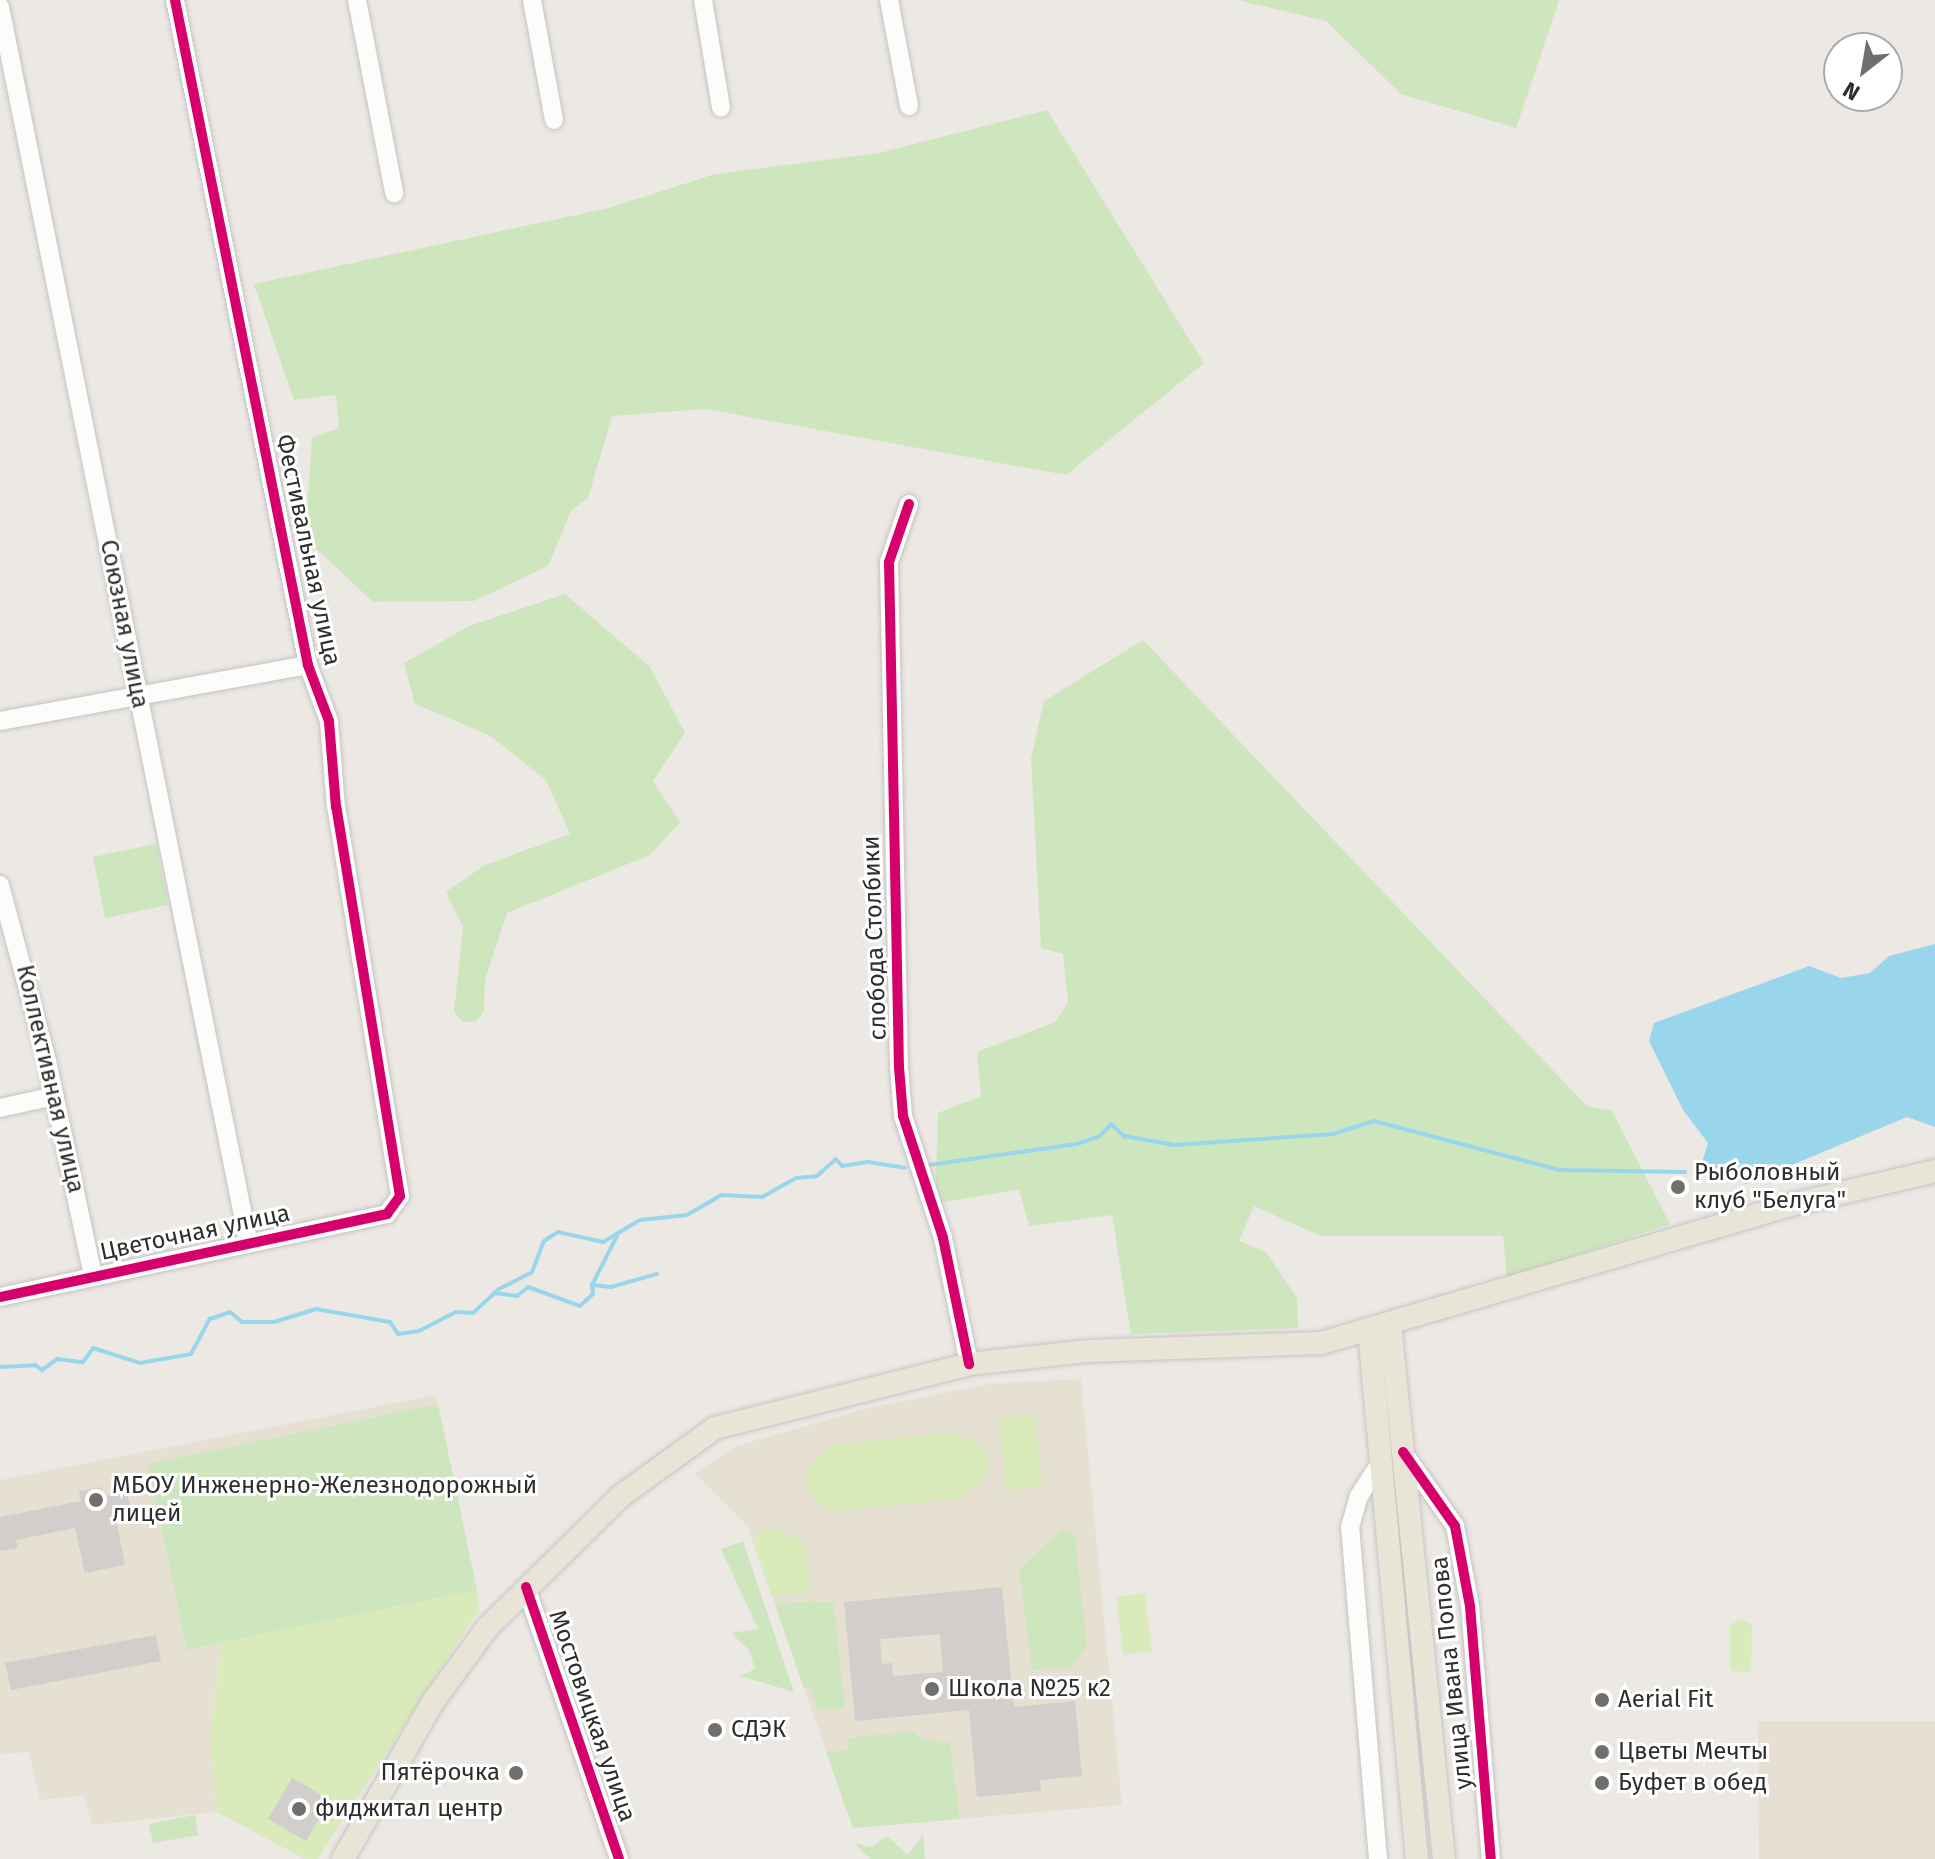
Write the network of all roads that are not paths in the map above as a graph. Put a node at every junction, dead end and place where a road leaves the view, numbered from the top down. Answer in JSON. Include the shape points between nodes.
{"nodes":[{"id":1,"x":175,"y":0,"type":"edge"},
{"id":2,"x":357,"y":0,"type":"edge"},
{"id":3,"x":532,"y":0,"type":"edge"},
{"id":4,"x":703,"y":0,"type":"edge"},
{"id":5,"x":889,"y":0,"type":"edge"},
{"id":6,"x":0,"y":7,"type":"edge"},
{"id":7,"x":909,"y":106,"type":"dead end"},
{"id":8,"x":721,"y":108,"type":"dead end"},
{"id":9,"x":554,"y":120,"type":"dead end"},
{"id":10,"x":394,"y":193,"type":"dead end"},
{"id":11,"x":909,"y":504,"type":"dead end"},
{"id":12,"x":308,"y":665,"type":"junction"},
{"id":13,"x":137,"y":692,"type":"junction"},
{"id":14,"x":0,"y":721,"type":"edge"},
{"id":15,"x":0,"y":885,"type":"edge"},
{"id":16,"x":55,"y":1096,"type":"junction"},
{"id":17,"x":0,"y":1108,"type":"edge"},
{"id":18,"x":1935,"y":1171,"type":"edge"},
{"id":19,"x":396,"y":1205,"type":"joint"},
{"id":20,"x":248,"y":1240,"type":"junction"},
{"id":21,"x":93,"y":1276,"type":"junction"},
{"id":22,"x":0,"y":1297,"type":"edge"},
{"id":23,"x":1380,"y":1327,"type":"junction"},
{"id":24,"x":969,"y":1364,"type":"junction"},
{"id":25,"x":1403,"y":1452,"type":"junction"},
{"id":26,"x":1381,"y":1462,"type":"junction"},
{"id":27,"x":526,"y":1587,"type":"junction"},
{"id":28,"x":343,"y":1859,"type":"edge"},
{"id":29,"x":619,"y":1859,"type":"edge"},
{"id":30,"x":1378,"y":1859,"type":"edge"},
{"id":31,"x":1417,"y":1859,"type":"edge"},
{"id":32,"x":1444,"y":1859,"type":"edge"},
{"id":33,"x":1491,"y":1859,"type":"edge"}],
"edges":[{"from":1,"to":12,"type":"street","name":"Фестивальная улица"},
{"from":2,"to":10,"type":"street"},
{"from":3,"to":9,"type":"street"},
{"from":4,"to":8,"type":"street"},
{"from":5,"to":7,"type":"street"},
{"from":6,"to":13,"type":"street","name":"Союзная улица"},
{"from":11,"to":24,"type":"street","name":"слобода Столбики","via":[[889,562],[899,1067],[903,1116],[943,1238]]},
{"from":12,"to":13,"type":"street"},
{"from":12,"to":19,"type":"street","name":"Фестивальная улица","via":[[329,721],[336,807],[400,1181]]},
{"from":13,"to":14,"type":"street"},
{"from":13,"to":20,"type":"street","name":"Союзная улица"},
{"from":15,"to":16,"type":"street","name":"Коллективная улица"},
{"from":16,"to":17,"type":"street"},
{"from":16,"to":21,"type":"street","name":"Коллективная улица"},
{"from":18,"to":23,"type":"main road","via":[[1790,1205]]},
{"from":19,"to":20,"type":"street","name":"Цветочная улица","via":[[370,1218]]},
{"from":20,"to":21,"type":"street","name":"Цветочная улица"},
{"from":21,"to":22,"type":"street","name":"Цветочная улица"},
{"from":23,"to":24,"type":"main road","via":[[1294,1345],[1089,1351]]},
{"from":23,"to":25,"type":"main road","name":"улица Ивана Попова"},
{"from":23,"to":26,"type":"main road","name":"улица Ивана Попова"},
{"from":24,"to":27,"type":"main road","via":[[756,1415],[696,1437],[621,1496]]},
{"from":25,"to":32,"type":"main road","name":"улица Ивана Попова"},
{"from":25,"to":33,"type":"street","name":"улица Ивана Попова","via":[[1455,1526],[1470,1606]]},
{"from":26,"to":30,"type":"street","via":[[1359,1496],[1350,1527]]},
{"from":26,"to":31,"type":"main road","name":"улица Ивана Попова"},
{"from":27,"to":28,"type":"main road","via":[[460,1661]]},
{"from":27,"to":29,"type":"street","name":"Мостовицкая улица"}]}
